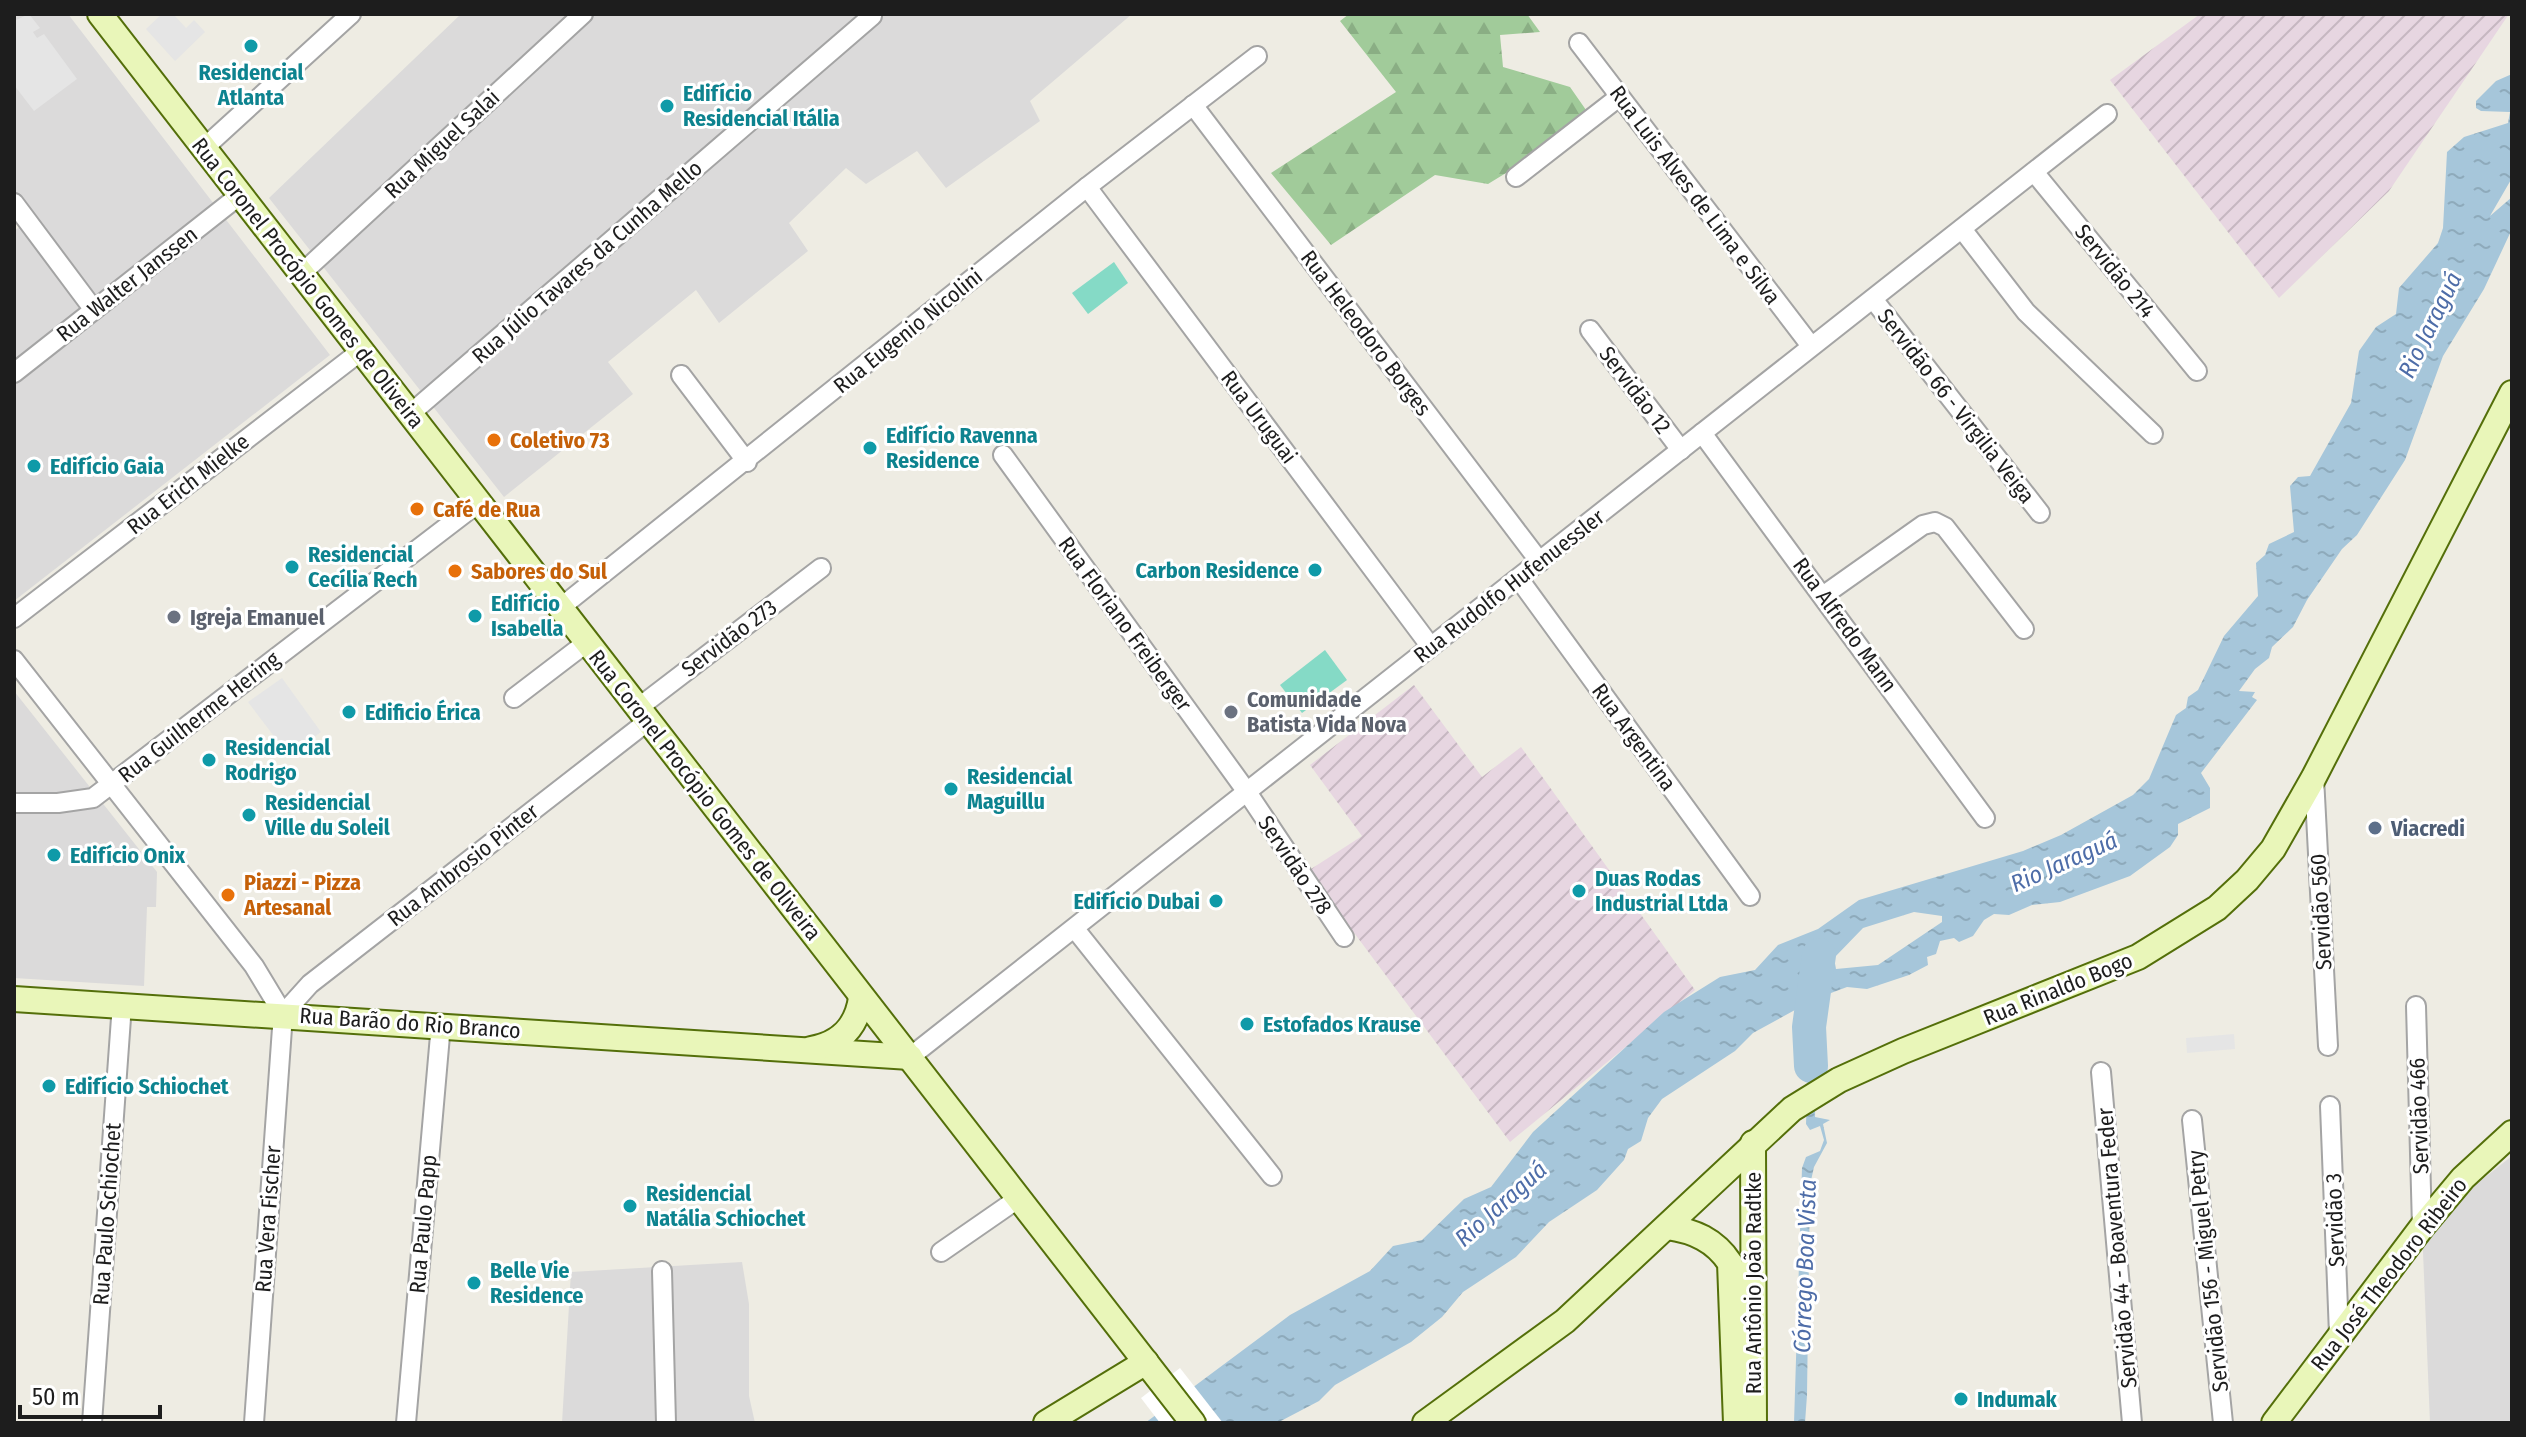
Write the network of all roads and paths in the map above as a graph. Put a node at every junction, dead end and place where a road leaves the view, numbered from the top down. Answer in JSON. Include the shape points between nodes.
{"nodes":[{"id":1,"x":100,"y":14,"type":"edge"},
{"id":2,"x":351,"y":14,"type":"edge"},
{"id":3,"x":583,"y":14,"type":"edge"},
{"id":4,"x":872,"y":16,"type":"edge"},
{"id":5,"x":1579,"y":43,"type":"dead end"},
{"id":6,"x":1257,"y":56,"type":"dead end"},
{"id":7,"x":1619,"y":97,"type":"junction"},
{"id":8,"x":1193,"y":105,"type":"junction"},
{"id":9,"x":2107,"y":114,"type":"dead end"},
{"id":10,"x":204,"y":148,"type":"junction"},
{"id":11,"x":2034,"y":172,"type":"junction"},
{"id":12,"x":1516,"y":177,"type":"dead end"},
{"id":13,"x":1087,"y":187,"type":"junction"},
{"id":14,"x":240,"y":195,"type":"junction"},
{"id":15,"x":14,"y":203,"type":"edge"},
{"id":16,"x":1962,"y":229,"type":"junction"},
{"id":17,"x":301,"y":274,"type":"junction"},
{"id":18,"x":1873,"y":299,"type":"junction"},
{"id":19,"x":94,"y":310,"type":"junction"},
{"id":20,"x":1590,"y":330,"type":"dead end"},
{"id":21,"x":1811,"y":346,"type":"junction"},
{"id":22,"x":361,"y":351,"type":"junction"},
{"id":23,"x":2197,"y":371,"type":"dead end"},
{"id":24,"x":14,"y":373,"type":"edge"},
{"id":25,"x":681,"y":375,"type":"dead end"},
{"id":26,"x":2512,"y":393,"type":"edge"},
{"id":27,"x":410,"y":414,"type":"junction"},
{"id":28,"x":1702,"y":433,"type":"junction"},
{"id":29,"x":2153,"y":434,"type":"dead end"},
{"id":30,"x":1681,"y":450,"type":"junction"},
{"id":31,"x":1003,"y":455,"type":"dead end"},
{"id":32,"x":747,"y":462,"type":"junction"},
{"id":33,"x":478,"y":503,"type":"junction"},
{"id":34,"x":2040,"y":513,"type":"dead end"},
{"id":35,"x":1540,"y":562,"type":"junction"},
{"id":36,"x":821,"y":568,"type":"dead end"},
{"id":37,"x":1519,"y":579,"type":"junction"},
{"id":38,"x":1824,"y":595,"type":"junction"},
{"id":39,"x":560,"y":608,"type":"junction"},
{"id":40,"x":14,"y":618,"type":"edge"},
{"id":41,"x":2024,"y":629,"type":"dead end"},
{"id":42,"x":586,"y":643,"type":"junction"},
{"id":43,"x":1431,"y":647,"type":"junction"},
{"id":44,"x":14,"y":660,"type":"edge"},
{"id":45,"x":514,"y":698,"type":"dead end"},
{"id":46,"x":643,"y":715,"type":"junction"},
{"id":47,"x":2314,"y":777,"type":"junction"},
{"id":48,"x":111,"y":785,"type":"junction"},
{"id":49,"x":1247,"y":792,"type":"junction"},
{"id":50,"x":14,"y":803,"type":"edge"},
{"id":51,"x":1985,"y":818,"type":"dead end"},
{"id":52,"x":1750,"y":896,"type":"dead end"},
{"id":53,"x":1075,"y":929,"type":"junction"},
{"id":54,"x":1344,"y":937,"type":"dead end"},
{"id":55,"x":861,"y":998,"type":"junction"},
{"id":56,"x":14,"y":999,"type":"edge"},
{"id":57,"x":122,"y":1004,"type":"junction"},
{"id":58,"x":2416,"y":1006,"type":"dead end"},
{"id":59,"x":283,"y":1014,"type":"junction"},
{"id":60,"x":441,"y":1024,"type":"junction"},
{"id":61,"x":2328,"y":1046,"type":"dead end"},
{"id":62,"x":805,"y":1050,"type":"junction"},
{"id":63,"x":910,"y":1057,"type":"junction"},
{"id":64,"x":2101,"y":1072,"type":"dead end"},
{"id":65,"x":2330,"y":1106,"type":"dead end"},
{"id":66,"x":2192,"y":1120,"type":"dead end"},
{"id":67,"x":2512,"y":1133,"type":"edge"},
{"id":68,"x":1753,"y":1143,"type":"junction"},
{"id":69,"x":1272,"y":1176,"type":"dead end"},
{"id":70,"x":1019,"y":1198,"type":"junction"},
{"id":71,"x":1667,"y":1227,"type":"junction"},
{"id":72,"x":2422,"y":1227,"type":"junction"},
{"id":73,"x":941,"y":1252,"type":"dead end"},
{"id":74,"x":662,"y":1271,"type":"dead end"},
{"id":75,"x":2339,"y":1334,"type":"junction"},
{"id":76,"x":1146,"y":1362,"type":"junction"},
{"id":77,"x":92,"y":1423,"type":"edge"},
{"id":78,"x":254,"y":1423,"type":"edge"},
{"id":79,"x":406,"y":1423,"type":"edge"},
{"id":80,"x":666,"y":1423,"type":"edge"},
{"id":81,"x":1046,"y":1423,"type":"edge"},
{"id":82,"x":1193,"y":1423,"type":"edge"},
{"id":83,"x":1425,"y":1423,"type":"edge"},
{"id":84,"x":1736,"y":1423,"type":"edge"},
{"id":85,"x":1754,"y":1423,"type":"edge"},
{"id":86,"x":2132,"y":1423,"type":"edge"},
{"id":87,"x":2223,"y":1423,"type":"edge"},
{"id":88,"x":2274,"y":1423,"type":"edge"}],
"edges":[{"from":1,"to":10,"type":"main road","name":"Rua Coronel Procópio Gomes de Oliveira"},
{"from":2,"to":10,"type":"street"},
{"from":3,"to":17,"type":"street","name":"Rua Miguel Salai"},
{"from":4,"to":27,"type":"street","name":"Rua Júlio Tavares da Cunha Mello"},
{"from":5,"to":7,"type":"street","name":"Rua Luis Alves de Lima e Silva"},
{"from":6,"to":8,"type":"street","name":"Rua Eugenio Nicolini"},
{"from":7,"to":12,"type":"street"},
{"from":7,"to":21,"type":"street","name":"Rua Luis Alves de Lima e Silva"},
{"from":8,"to":13,"type":"street","name":"Rua Eugenio Nicolini"},
{"from":8,"to":35,"type":"street","name":"Rua Heleodoro Borges"},
{"from":9,"to":11,"type":"street","name":"Rua Rudolfo Hufenuessler"},
{"from":10,"to":14,"type":"main road","name":"Rua Coronel Procópio Gomes de Oliveira"},
{"from":11,"to":16,"type":"street","name":"Rua Rudolfo Hufenuessler"},
{"from":11,"to":23,"type":"street","name":"Servidão 214"},
{"from":13,"to":32,"type":"street","name":"Rua Eugenio Nicolini"},
{"from":13,"to":43,"type":"street","name":"Rua Uruguai"},
{"from":14,"to":17,"type":"main road","name":"Rua Coronel Procópio Gomes de Oliveira"},
{"from":14,"to":19,"type":"street","name":"Rua Walter Janssen"},
{"from":15,"to":19,"type":"street"},
{"from":16,"to":18,"type":"street","name":"Rua Rudolfo Hufenuessler"},
{"from":16,"to":29,"type":"street","via":[[2026,312]]},
{"from":17,"to":22,"type":"main road","name":"Rua Coronel Procópio Gomes de Oliveira"},
{"from":18,"to":21,"type":"street","name":"Rua Rudolfo Hufenuessler"},
{"from":18,"to":34,"type":"street","name":"Servidão 66 - Virgilia Veiga"},
{"from":19,"to":24,"type":"street","name":"Rua Walter Janssen"},
{"from":20,"to":30,"type":"street","name":"Servidão 12"},
{"from":21,"to":28,"type":"street","name":"Rua Rudolfo Hufenuessler"},
{"from":22,"to":27,"type":"main road","name":"Rua Coronel Procópio Gomes de Oliveira"},
{"from":22,"to":40,"type":"street","name":"Rua Erich Mielke"},
{"from":25,"to":32,"type":"street"},
{"from":26,"to":47,"type":"main road","name":"Rua Rinaldo Bogo"},
{"from":27,"to":33,"type":"main road","name":"Rua Coronel Procópio Gomes de Oliveira"},
{"from":28,"to":30,"type":"street","name":"Rua Rudolfo Hufenuessler"},
{"from":28,"to":38,"type":"street","name":"Rua Alfredo Mann"},
{"from":30,"to":35,"type":"street","name":"Rua Rudolfo Hufenuessler"},
{"from":31,"to":49,"type":"street","name":"Rua Floriano Freiberger"},
{"from":32,"to":39,"type":"street","name":"Rua Eugenio Nicolini"},
{"from":33,"to":39,"type":"main road","name":"Rua Coronel Procópio Gomes de Oliveira"},
{"from":33,"to":48,"type":"street","name":"Rua Guilherme Hering"},
{"from":35,"to":37,"type":"street","name":"Rua Rudolfo Hufenuessler"},
{"from":36,"to":46,"type":"street","name":"Servidão 273"},
{"from":37,"to":43,"type":"street","name":"Rua Rudolfo Hufenuessler"},
{"from":37,"to":52,"type":"street","name":"Rua Argentina"},
{"from":38,"to":41,"type":"street","via":[[1923,525],[1935,522],[1945,527]]},
{"from":38,"to":51,"type":"street","name":"Rua Alfredo Mann"},
{"from":39,"to":42,"type":"main road","name":"Rua Coronel Procópio Gomes de Oliveira"},
{"from":42,"to":45,"type":"street"},
{"from":42,"to":46,"type":"main road","name":"Rua Coronel Procópio Gomes de Oliveira"},
{"from":43,"to":49,"type":"street","name":"Rua Rudolfo Hufenuessler"},
{"from":44,"to":48,"type":"street"},
{"from":46,"to":55,"type":"main road","name":"Rua Coronel Procópio Gomes de Oliveira"},
{"from":46,"to":59,"type":"street","name":"Rua Ambrosio Pinter","via":[[310,984]]},
{"from":47,"to":61,"type":"street","name":"Servidão 560"},
{"from":47,"to":68,"type":"main road","name":"Rua Rinaldo Bogo","via":[[2273,849],[2247,880],[2183,931],[2138,957],[1839,1080],[1792,1109]]},
{"from":48,"to":50,"type":"street","name":"Rua Guilherme Hering","via":[[78,802]]},
{"from":48,"to":59,"type":"street","via":[[254,966]]},
{"from":49,"to":53,"type":"street","name":"Rua Rudolfo Hufenuessler"},
{"from":49,"to":54,"type":"street","name":"Servidão 278"},
{"from":53,"to":63,"type":"street","name":"Rua Rudolfo Hufenuessler"},
{"from":53,"to":69,"type":"street"},
{"from":55,"to":62,"type":"main road","name":"Rua Barão do Rio Branco","via":[[846,1034]]},
{"from":55,"to":63,"type":"main road","name":"Rua Coronel Procópio Gomes de Oliveira"},
{"from":56,"to":57,"type":"main road","name":"Rua Barão do Rio Branco"},
{"from":57,"to":59,"type":"main road","name":"Rua Barão do Rio Branco"},
{"from":57,"to":77,"type":"street","name":"Rua Paulo Schiochet"},
{"from":58,"to":72,"type":"street","name":"Servidão 466"},
{"from":59,"to":60,"type":"main road","name":"Rua Barão do Rio Branco"},
{"from":59,"to":78,"type":"street","name":"Rua Vera Fischer"},
{"from":60,"to":62,"type":"main road","name":"Rua Barão do Rio Branco"},
{"from":60,"to":79,"type":"street","name":"Rua Paulo Papp"},
{"from":62,"to":63,"type":"main road","name":"Rua Barão do Rio Branco"},
{"from":63,"to":70,"type":"main road","name":"Rua Coronel Procópio Gomes de Oliveira"},
{"from":64,"to":86,"type":"street","name":"Servidão 44 - Boaventura Feder"},
{"from":65,"to":75,"type":"street","name":"Servidão 3"},
{"from":66,"to":87,"type":"street","name":"Servidão 156 - Miguel Petry"},
{"from":67,"to":72,"type":"main road","name":"Rua José Theodoro Ribeiro","via":[[2463,1178]]},
{"from":68,"to":71,"type":"main road","name":"Rua Rinaldo Bogo"},
{"from":68,"to":85,"type":"main road","name":"Rua Antônio João Radtke"},
{"from":70,"to":73,"type":"street"},
{"from":70,"to":76,"type":"main road","name":"Rua Coronel Procópio Gomes de Oliveira"},
{"from":71,"to":83,"type":"main road","name":"Rua Rinaldo Bogo","via":[[1565,1321]]},
{"from":71,"to":84,"type":"main road","name":"Rua Antônio João Radtke","via":[[1702,1236],[1730,1263]]},
{"from":72,"to":75,"type":"main road","name":"Rua José Theodoro Ribeiro"},
{"from":74,"to":80,"type":"street"},
{"from":75,"to":88,"type":"main road","name":"Rua José Theodoro Ribeiro"},
{"from":76,"to":81,"type":"main road"},
{"from":76,"to":82,"type":"main road","name":"Rua Coronel Procópio Gomes de Oliveira"}]}
